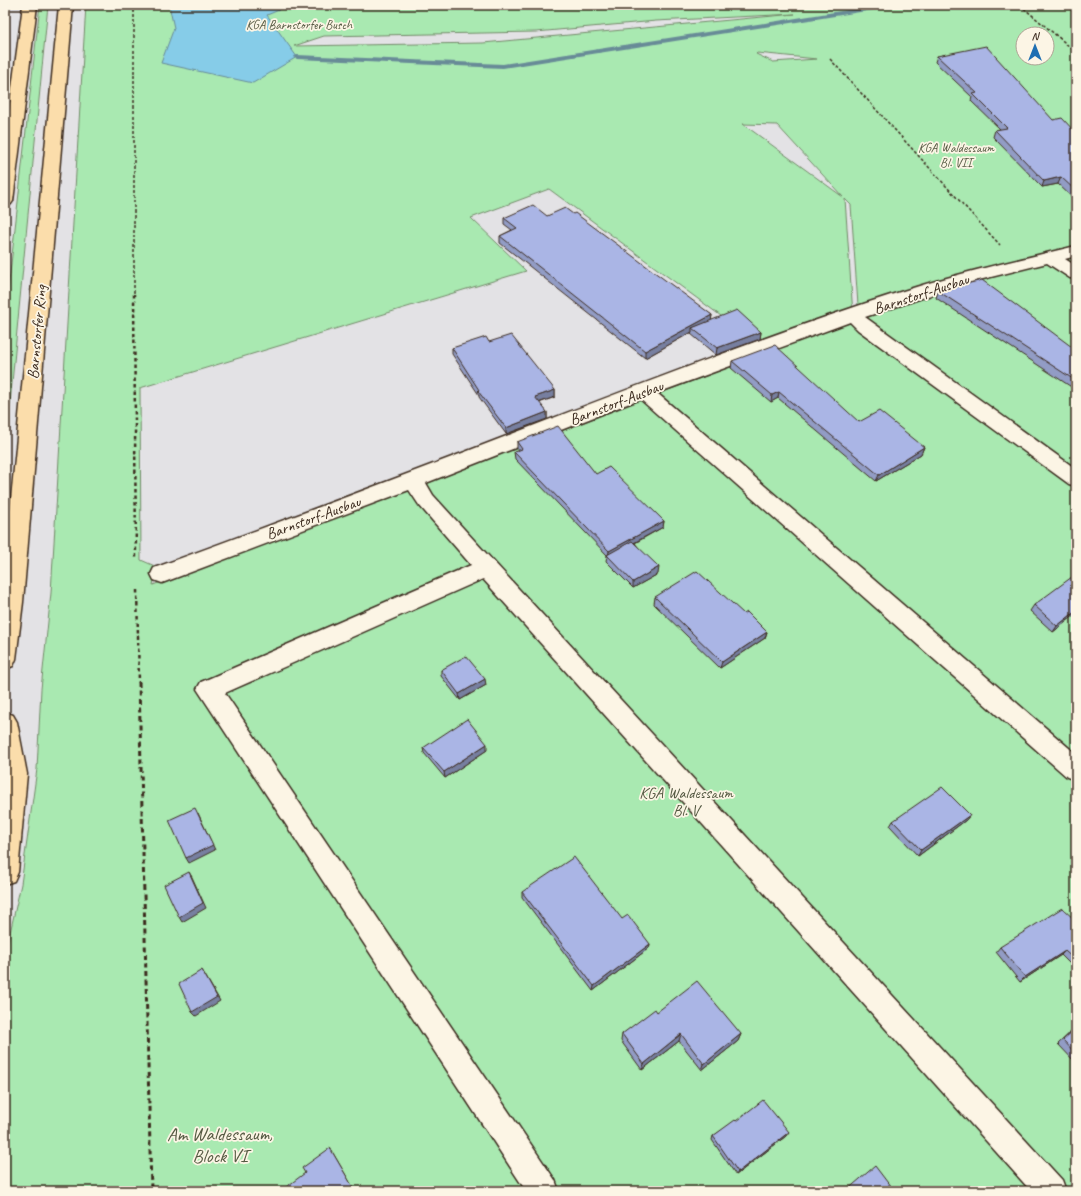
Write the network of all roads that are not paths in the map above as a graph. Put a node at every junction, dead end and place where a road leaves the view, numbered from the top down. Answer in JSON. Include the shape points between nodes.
{"nodes":[{"id":1,"x":30,"y":5,"type":"edge"},
{"id":2,"x":66,"y":5,"type":"edge"},
{"id":3,"x":5,"y":201,"type":"edge"},
{"id":4,"x":1076,"y":251,"type":"edge"},
{"id":5,"x":1052,"y":258,"type":"junction"},
{"id":6,"x":1076,"y":274,"type":"edge"},
{"id":7,"x":853,"y":315,"type":"junction"},
{"id":8,"x":643,"y":391,"type":"junction"},
{"id":9,"x":1076,"y":479,"type":"edge"},
{"id":10,"x":413,"y":480,"type":"junction"},
{"id":11,"x":486,"y":568,"type":"junction"},
{"id":12,"x":162,"y":574,"type":"dead end"},
{"id":13,"x":5,"y":659,"type":"edge"},
{"id":14,"x":5,"y":722,"type":"edge"},
{"id":15,"x":1076,"y":769,"type":"edge"},
{"id":16,"x":5,"y":872,"type":"edge"},
{"id":17,"x":544,"y":1191,"type":"edge"},
{"id":18,"x":1051,"y":1191,"type":"edge"}],
"edges":[{"from":1,"to":3,"type":"highway"},
{"from":2,"to":13,"type":"highway","name":"Barnstorfer Ring"},
{"from":4,"to":5,"type":"lane","name":"Barnstorf-Ausbau"},
{"from":5,"to":6,"type":"lane"},
{"from":5,"to":7,"type":"lane","name":"Barnstorf-Ausbau","via":[[962,279]]},
{"from":7,"to":8,"type":"lane","name":"Barnstorf-Ausbau"},
{"from":7,"to":9,"type":"lane","via":[[864,326]]},
{"from":8,"to":10,"type":"lane","name":"Barnstorf-Ausbau"},
{"from":8,"to":15,"type":"lane"},
{"from":10,"to":11,"type":"lane","via":[[426,500]]},
{"from":10,"to":12,"type":"lane","name":"Barnstorf-Ausbau"},
{"from":11,"to":17,"type":"lane","via":[[209,689]]},
{"from":11,"to":18,"type":"lane"},
{"from":14,"to":16,"type":"highway","via":[[15,774]]}]}
